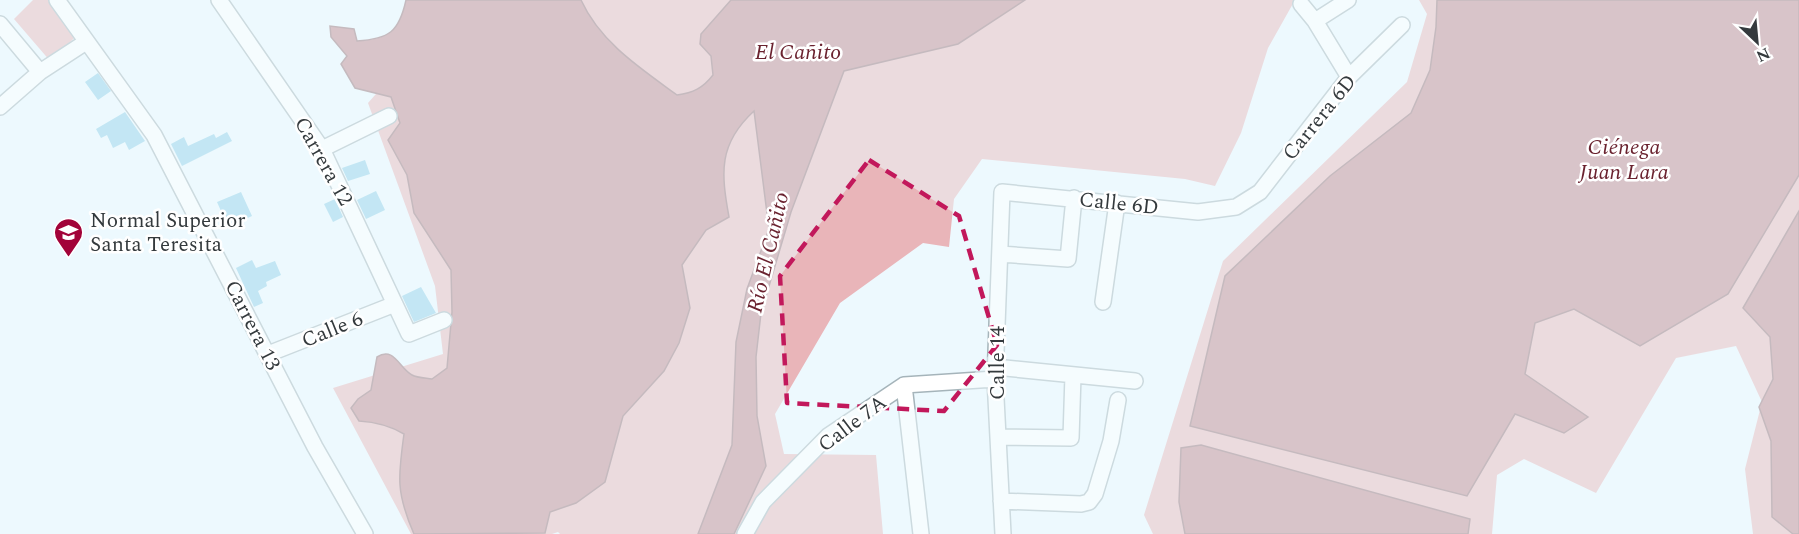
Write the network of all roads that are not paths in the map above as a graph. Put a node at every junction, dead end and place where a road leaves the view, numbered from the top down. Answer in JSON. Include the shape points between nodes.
{"nodes":[{"id":1,"x":57,"y":0,"type":"edge"},
{"id":2,"x":219,"y":0,"type":"edge"},
{"id":3,"x":1348,"y":0,"type":"edge"},
{"id":4,"x":1301,"y":4,"type":"dead end"},
{"id":5,"x":1315,"y":21,"type":"junction"},
{"id":6,"x":0,"y":24,"type":"edge"},
{"id":7,"x":1402,"y":25,"type":"dead end"},
{"id":8,"x":86,"y":42,"type":"junction"},
{"id":9,"x":40,"y":72,"type":"junction"},
{"id":10,"x":1349,"y":77,"type":"junction"},
{"id":11,"x":0,"y":107,"type":"edge"},
{"id":12,"x":389,"y":116,"type":"dead end"},
{"id":13,"x":322,"y":149,"type":"junction"},
{"id":14,"x":1002,"y":192,"type":"joint"},
{"id":15,"x":1074,"y":198,"type":"junction"},
{"id":16,"x":1117,"y":203,"type":"junction"},
{"id":17,"x":1236,"y":207,"type":"joint"},
{"id":18,"x":1000,"y":254,"type":"junction"},
{"id":19,"x":1103,"y":302,"type":"dead end"},
{"id":20,"x":395,"y":304,"type":"junction"},
{"id":21,"x":444,"y":320,"type":"dead end"},
{"id":22,"x":268,"y":354,"type":"junction"},
{"id":23,"x":995,"y":373,"type":"junction"},
{"id":24,"x":1074,"y":375,"type":"junction"},
{"id":25,"x":1135,"y":381,"type":"dead end"},
{"id":26,"x":904,"y":385,"type":"junction"},
{"id":27,"x":1118,"y":400,"type":"dead end"},
{"id":28,"x":998,"y":437,"type":"junction"},
{"id":29,"x":1001,"y":501,"type":"junction"},
{"id":30,"x":364,"y":534,"type":"edge"},
{"id":31,"x":745,"y":534,"type":"edge"},
{"id":32,"x":921,"y":534,"type":"edge"},
{"id":33,"x":1002,"y":534,"type":"edge"}],
"edges":[{"from":1,"to":8,"type":"street","name":"Carrera 13"},
{"from":2,"to":13,"type":"street","name":"Carrera 12"},
{"from":3,"to":5,"type":"street"},
{"from":4,"to":5,"type":"street"},
{"from":5,"to":10,"type":"street"},
{"from":6,"to":9,"type":"street"},
{"from":7,"to":10,"type":"street","name":"Carrera 6D"},
{"from":8,"to":9,"type":"street"},
{"from":8,"to":22,"type":"street","name":"Carrera 13","via":[[154,135]]},
{"from":9,"to":11,"type":"street"},
{"from":10,"to":17,"type":"street","name":"Carrera 6D","via":[[1260,192]]},
{"from":12,"to":13,"type":"street"},
{"from":13,"to":20,"type":"street","name":"Carrera 12"},
{"from":14,"to":15,"type":"street","name":"Calle 6D"},
{"from":14,"to":18,"type":"street","name":"Calle 14"},
{"from":15,"to":16,"type":"street","name":"Calle 6D"},
{"from":15,"to":18,"type":"street","via":[[1068,259]]},
{"from":16,"to":17,"type":"street","name":"Calle 6D","via":[[1198,212]]},
{"from":16,"to":19,"type":"street"},
{"from":18,"to":23,"type":"street","name":"Calle 14"},
{"from":20,"to":21,"type":"street","name":"Carrera 12","via":[[409,334]]},
{"from":20,"to":22,"type":"street","name":"Calle 6"},
{"from":22,"to":30,"type":"street","name":"Carrera 13"},
{"from":23,"to":24,"type":"street","name":"Calle 7A"},
{"from":23,"to":26,"type":"street","name":"Calle 7A"},
{"from":23,"to":28,"type":"street","name":"Calle 14"},
{"from":24,"to":25,"type":"street","name":"Calle 7A"},
{"from":24,"to":28,"type":"street","via":[[1071,438]]},
{"from":26,"to":31,"type":"street","name":"Calle 7A","via":[[828,436],[763,502]]},
{"from":26,"to":32,"type":"street"},
{"from":27,"to":29,"type":"street","via":[[1111,441],[1089,502]]},
{"from":28,"to":29,"type":"street","name":"Calle 14"},
{"from":29,"to":33,"type":"street","name":"Calle 14"}]}
